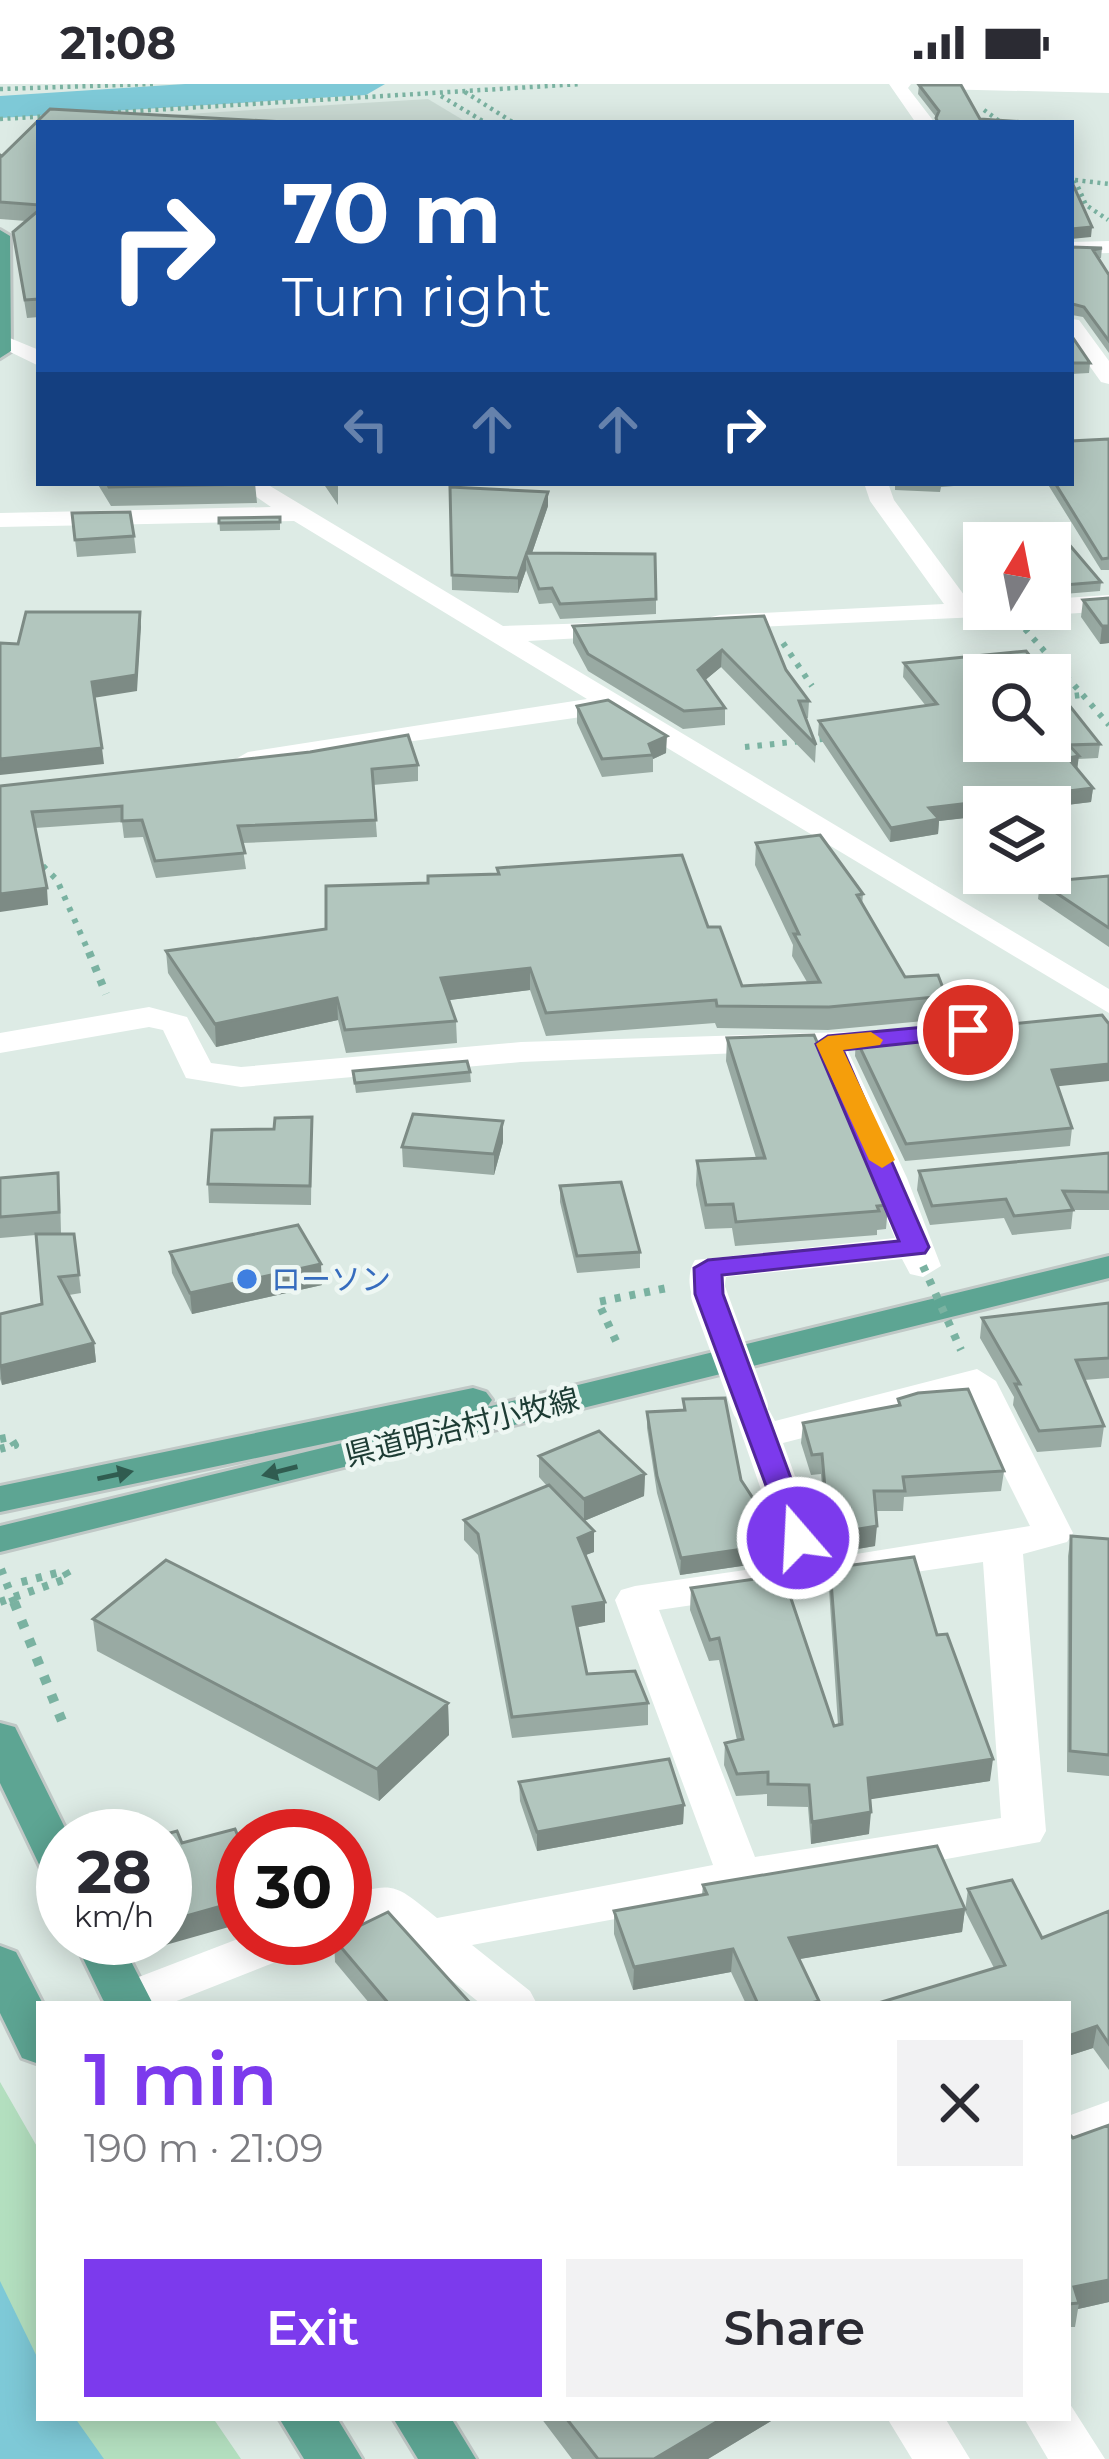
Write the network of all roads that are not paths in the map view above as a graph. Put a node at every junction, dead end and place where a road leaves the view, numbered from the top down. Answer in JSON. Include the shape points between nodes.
{"nodes":[{"id":1,"x":902,"y":84,"type":"edge"},
{"id":2,"x":936,"y":84,"type":"edge"},
{"id":3,"x":1109,"y":88,"type":"edge"},
{"id":4,"x":924,"y":120,"type":"edge"},
{"id":5,"x":0,"y":236,"type":"edge"},
{"id":6,"x":1109,"y":247,"type":"edge"},
{"id":7,"x":1074,"y":248,"type":"edge"},
{"id":8,"x":1074,"y":329,"type":"edge"},
{"id":9,"x":36,"y":336,"type":"edge"},
{"id":10,"x":1,"y":344,"type":"edge"},
{"id":11,"x":36,"y":358,"type":"edge"},
{"id":12,"x":1109,"y":376,"type":"edge"},
{"id":13,"x":253,"y":486,"type":"edge"},
{"id":14,"x":877,"y":486,"type":"edge"},
{"id":15,"x":297,"y":514,"type":"junction"},
{"id":16,"x":0,"y":520,"type":"edge"},
{"id":17,"x":1109,"y":603,"type":"edge"},
{"id":18,"x":1071,"y":606,"type":"edge"},
{"id":19,"x":962,"y":612,"type":"joint"},
{"id":20,"x":702,"y":624,"type":"edge"},
{"id":21,"x":635,"y":628,"type":"edge"},
{"id":22,"x":501,"y":634,"type":"junction"},
{"id":23,"x":619,"y":704,"type":"junction"},
{"id":24,"x":223,"y":764,"type":"edge"},
{"id":25,"x":1109,"y":1004,"type":"edge"},
{"id":26,"x":1109,"y":1017,"type":"edge"},
{"id":27,"x":1062,"y":1022,"type":"edge"},
{"id":28,"x":945,"y":1033,"type":"edge"},
{"id":29,"x":0,"y":1043,"type":"edge"},
{"id":30,"x":828,"y":1044,"type":"junction"},
{"id":31,"x":934,"y":1173,"type":"edge"},
{"id":32,"x":890,"y":1178,"type":"junction"},
{"id":33,"x":1109,"y":1268,"type":"edge"},
{"id":34,"x":923,"y":1310,"type":"junction"},
{"id":35,"x":757,"y":1422,"type":"junction"},
{"id":36,"x":0,"y":1499,"type":"edge"},
{"id":37,"x":0,"y":1538,"type":"edge"},
{"id":38,"x":1002,"y":1546,"type":"junction"},
{"id":39,"x":810,"y":1572,"type":"junction"},
{"id":40,"x":0,"y":1738,"type":"edge"},
{"id":41,"x":36,"y":1813,"type":"edge"},
{"id":42,"x":740,"y":1876,"type":"junction"},
{"id":43,"x":372,"y":1906,"type":"edge"},
{"id":44,"x":432,"y":1936,"type":"junction"},
{"id":45,"x":0,"y":1964,"type":"edge"},
{"id":46,"x":109,"y":1965,"type":"edge"},
{"id":47,"x":223,"y":1965,"type":"edge"},
{"id":48,"x":127,"y":2001,"type":"edge"},
{"id":49,"x":133,"y":2001,"type":"edge"},
{"id":50,"x":509,"y":2001,"type":"edge"},
{"id":51,"x":36,"y":2039,"type":"edge"},
{"id":52,"x":1109,"y":2121,"type":"edge"},
{"id":53,"x":1071,"y":2136,"type":"edge"},
{"id":54,"x":308,"y":2421,"type":"edge"},
{"id":55,"x":422,"y":2421,"type":"edge"},
{"id":56,"x":916,"y":2421,"type":"edge"},
{"id":57,"x":1053,"y":2421,"type":"edge"},
{"id":58,"x":335,"y":2459,"type":"edge"},
{"id":59,"x":449,"y":2459,"type":"edge"},
{"id":60,"x":943,"y":2459,"type":"edge"},
{"id":61,"x":1078,"y":2459,"type":"edge"}],
"edges":[{"from":1,"to":4,"type":"street"},
{"from":2,"to":3,"type":"street"},
{"from":5,"to":10,"type":"main road"},
{"from":6,"to":7,"type":"street"},
{"from":8,"to":12,"type":"street"},
{"from":9,"to":10,"type":"street"},
{"from":10,"to":11,"type":"street"},
{"from":13,"to":15,"type":"street"},
{"from":14,"to":19,"type":"street"},
{"from":15,"to":16,"type":"street"},
{"from":15,"to":22,"type":"street"},
{"from":17,"to":18,"type":"street"},
{"from":19,"to":20,"type":"street"},
{"from":21,"to":22,"type":"street"},
{"from":22,"to":23,"type":"street"},
{"from":23,"to":24,"type":"street"},
{"from":23,"to":25,"type":"street"},
{"from":26,"to":27,"type":"street"},
{"from":28,"to":30,"type":"street"},
{"from":29,"to":30,"type":"street","via":[[149,1017],[176,1024],[198,1071],[241,1077],[521,1052]]},
{"from":30,"to":32,"type":"street"},
{"from":31,"to":32,"type":"street"},
{"from":32,"to":35,"type":"street","bridge":true,"via":[[919,1257],[708,1268],[707,1288]]},
{"from":33,"to":34,"type":"main road","name":"県道明治村小牧線"},
{"from":36,"to":34,"type":"main road","name":"県道明治村小牧線","one_way":true},
{"from":34,"to":37,"type":"main road","name":"県道明治村小牧線","one_way":true},
{"from":35,"to":38,"type":"street","via":[[977,1381],[1053,1533]]},
{"from":35,"to":39,"type":"street"},
{"from":38,"to":39,"type":"street"},
{"from":38,"to":42,"type":"street","via":[[1024,1831]]},
{"from":39,"to":42,"type":"street","via":[[635,1600]]},
{"from":40,"to":41,"type":"main road"},
{"from":42,"to":44,"type":"street"},
{"from":43,"to":44,"type":"street","via":[[385,1901]]},
{"from":44,"to":50,"type":"street"},
{"from":45,"to":51,"type":"main road"},
{"from":46,"to":48,"type":"main road"},
{"from":47,"to":49,"type":"street"},
{"from":52,"to":53,"type":"street"},
{"from":54,"to":58,"type":"main road"},
{"from":55,"to":59,"type":"main road"},
{"from":56,"to":60,"type":"street"},
{"from":57,"to":61,"type":"street"}]}
